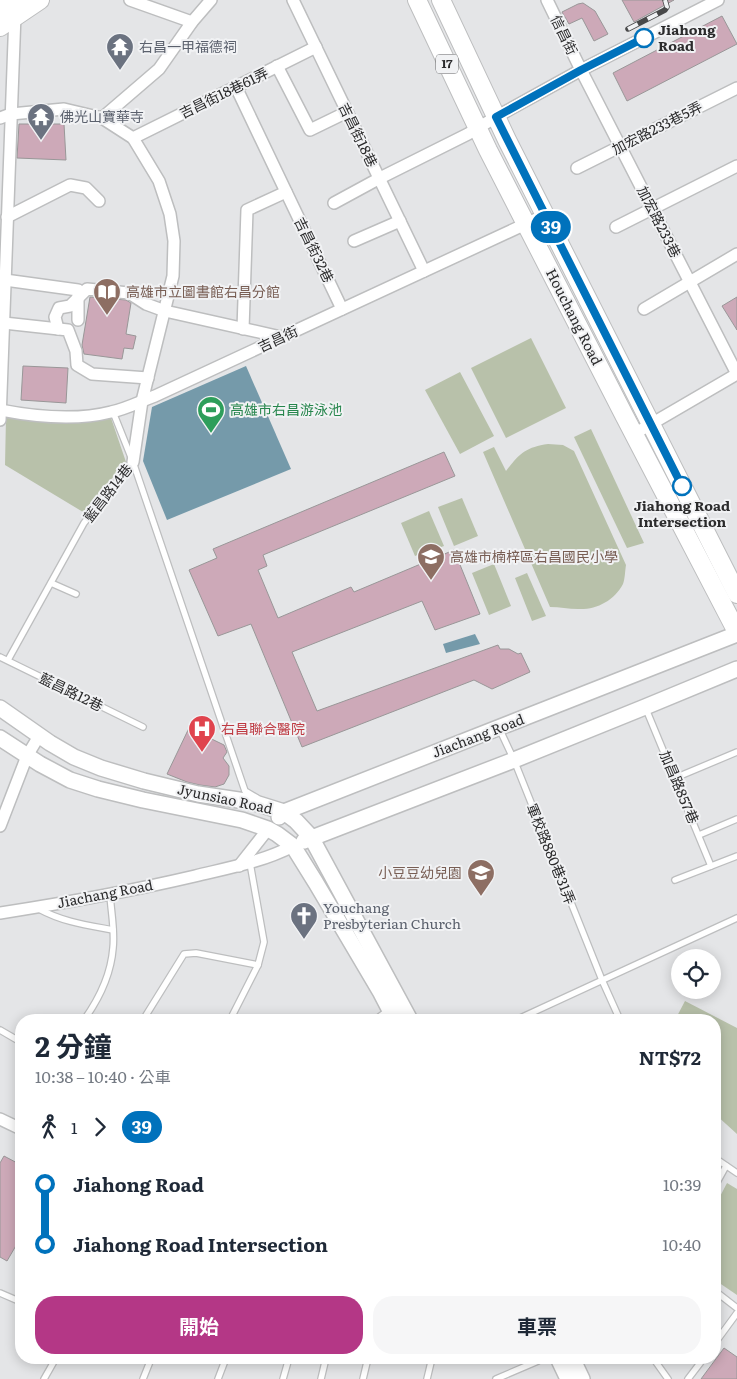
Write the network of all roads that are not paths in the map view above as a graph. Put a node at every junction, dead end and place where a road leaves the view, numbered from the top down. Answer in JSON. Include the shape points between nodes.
{"nodes":[{"id":1,"x":40,"y":0,"type":"edge"},
{"id":2,"x":130,"y":0,"type":"edge"},
{"id":3,"x":211,"y":0,"type":"edge"},
{"id":4,"x":292,"y":0,"type":"edge"},
{"id":5,"x":417,"y":0,"type":"edge"},
{"id":6,"x":441,"y":0,"type":"edge"},
{"id":7,"x":547,"y":0,"type":"edge"},
{"id":8,"x":718,"y":0,"type":"edge"},
{"id":9,"x":11,"y":7,"type":"edge"},
{"id":10,"x":192,"y":22,"type":"junction"},
{"id":11,"x":0,"y":27,"type":"edge"},
{"id":12,"x":316,"y":47,"type":"junction"},
{"id":13,"x":277,"y":66,"type":"junction"},
{"id":14,"x":581,"y":70,"type":"junction"},
{"id":15,"x":236,"y":87,"type":"junction"},
{"id":16,"x":737,"y":88,"type":"edge"},
{"id":17,"x":347,"y":112,"type":"junction"},
{"id":18,"x":11,"y":114,"type":"junction"},
{"id":19,"x":496,"y":117,"type":"junction"},
{"id":20,"x":0,"y":118,"type":"edge"},
{"id":21,"x":102,"y":118,"type":"junction"},
{"id":22,"x":478,"y":128,"type":"junction"},
{"id":23,"x":133,"y":138,"type":"junction"},
{"id":24,"x":620,"y":146,"type":"junction"},
{"id":25,"x":737,"y":166,"type":"edge"},
{"id":26,"x":577,"y":168,"type":"dead end"},
{"id":27,"x":380,"y":178,"type":"junction"},
{"id":28,"x":286,"y":192,"type":"junction"},
{"id":29,"x":99,"y":201,"type":"dead end"},
{"id":30,"x":334,"y":203,"type":"dead end"},
{"id":31,"x":652,"y":209,"type":"junction"},
{"id":32,"x":545,"y":215,"type":"junction"},
{"id":33,"x":8,"y":217,"type":"junction"},
{"id":34,"x":400,"y":221,"type":"junction"},
{"id":35,"x":526,"y":223,"type":"junction"},
{"id":36,"x":616,"y":228,"type":"dead end"},
{"id":37,"x":354,"y":241,"type":"dead end"},
{"id":38,"x":737,"y":254,"type":"edge"},
{"id":39,"x":3,"y":265,"type":"edge"},
{"id":40,"x":424,"y":271,"type":"junction"},
{"id":41,"x":5,"y":280,"type":"junction"},
{"id":42,"x":689,"y":282,"type":"junction"},
{"id":43,"x":644,"y":308,"type":"dead end"},
{"id":44,"x":342,"y":309,"type":"junction"},
{"id":45,"x":165,"y":311,"type":"junction"},
{"id":46,"x":78,"y":320,"type":"dead end"},
{"id":47,"x":4,"y":323,"type":"junction"},
{"id":48,"x":58,"y":329,"type":"junction"},
{"id":49,"x":243,"y":329,"type":"junction"},
{"id":50,"x":281,"y":337,"type":"junction"},
{"id":51,"x":1,"y":354,"type":"edge"},
{"id":52,"x":737,"y":374,"type":"edge"},
{"id":53,"x":148,"y":378,"type":"junction"},
{"id":54,"x":142,"y":401,"type":"junction"},
{"id":55,"x":0,"y":411,"type":"edge"},
{"id":56,"x":113,"y":412,"type":"junction"},
{"id":57,"x":0,"y":420,"type":"edge"},
{"id":58,"x":651,"y":424,"type":"junction"},
{"id":59,"x":634,"y":434,"type":"junction"},
{"id":60,"x":133,"y":462,"type":"junction"},
{"id":61,"x":50,"y":583,"type":"junction"},
{"id":62,"x":76,"y":594,"type":"dead end"},
{"id":63,"x":737,"y":594,"type":"edge"},
{"id":64,"x":737,"y":633,"type":"edge"},
{"id":65,"x":0,"y":657,"type":"edge"},
{"id":66,"x":8,"y":660,"type":"junction"},
{"id":67,"x":737,"y":669,"type":"edge"},
{"id":68,"x":0,"y":708,"type":"edge"},
{"id":69,"x":645,"y":708,"type":"junction"},
{"id":70,"x":143,"y":727,"type":"dead end"},
{"id":71,"x":500,"y":728,"type":"junction"},
{"id":72,"x":39,"y":736,"type":"junction"},
{"id":73,"x":0,"y":738,"type":"edge"},
{"id":74,"x":737,"y":752,"type":"edge"},
{"id":75,"x":27,"y":756,"type":"junction"},
{"id":76,"x":514,"y":760,"type":"junction"},
{"id":77,"x":675,"y":778,"type":"junction"},
{"id":78,"x":284,"y":812,"type":"junction"},
{"id":79,"x":737,"y":819,"type":"edge"},
{"id":80,"x":0,"y":826,"type":"edge"},
{"id":81,"x":268,"y":829,"type":"junction"},
{"id":82,"x":699,"y":835,"type":"junction"},
{"id":83,"x":311,"y":837,"type":"junction"},
{"id":84,"x":293,"y":846,"type":"junction"},
{"id":85,"x":737,"y":856,"type":"edge"},
{"id":86,"x":245,"y":864,"type":"junction"},
{"id":87,"x":711,"y":866,"type":"junction"},
{"id":88,"x":675,"y":880,"type":"dead end"},
{"id":89,"x":110,"y":894,"type":"junction"},
{"id":90,"x":37,"y":908,"type":"junction"},
{"id":91,"x":0,"y":914,"type":"edge"},
{"id":92,"x":737,"y":918,"type":"edge"},
{"id":93,"x":113,"y":930,"type":"junction"},
{"id":94,"x":258,"y":965,"type":"junction"},
{"id":95,"x":602,"y":980,"type":"junction"},
{"id":96,"x":395,"y":1011,"type":"edge"},
{"id":97,"x":88,"y":1014,"type":"edge"},
{"id":98,"x":147,"y":1014,"type":"edge"},
{"id":99,"x":233,"y":1014,"type":"edge"},
{"id":100,"x":529,"y":1014,"type":"edge"},
{"id":101,"x":617,"y":1014,"type":"edge"},
{"id":102,"x":0,"y":1030,"type":"edge"},
{"id":103,"x":15,"y":1039,"type":"edge"},
{"id":104,"x":0,"y":1119,"type":"edge"},
{"id":105,"x":15,"y":1126,"type":"edge"},
{"id":106,"x":721,"y":1162,"type":"edge"},
{"id":107,"x":726,"y":1166,"type":"junction"},
{"id":108,"x":737,"y":1173,"type":"edge"},
{"id":109,"x":721,"y":1175,"type":"edge"},
{"id":110,"x":0,"y":1292,"type":"edge"},
{"id":111,"x":721,"y":1296,"type":"edge"},
{"id":112,"x":15,"y":1299,"type":"edge"},
{"id":113,"x":737,"y":1308,"type":"edge"},
{"id":114,"x":737,"y":1313,"type":"edge"},
{"id":115,"x":721,"y":1334,"type":"edge"},
{"id":116,"x":53,"y":1364,"type":"edge"},
{"id":117,"x":148,"y":1364,"type":"edge"},
{"id":118,"x":224,"y":1364,"type":"edge"},
{"id":119,"x":287,"y":1364,"type":"edge"},
{"id":120,"x":325,"y":1364,"type":"edge"},
{"id":121,"x":367,"y":1364,"type":"edge"},
{"id":122,"x":431,"y":1364,"type":"edge"},
{"id":123,"x":531,"y":1364,"type":"edge"},
{"id":124,"x":561,"y":1364,"type":"edge"},
{"id":125,"x":575,"y":1364,"type":"edge"},
{"id":126,"x":657,"y":1364,"type":"edge"},
{"id":127,"x":699,"y":1364,"type":"edge"},
{"id":128,"x":44,"y":1379,"type":"edge"},
{"id":129,"x":143,"y":1379,"type":"edge"},
{"id":130,"x":218,"y":1379,"type":"edge"},
{"id":131,"x":283,"y":1379,"type":"edge"},
{"id":132,"x":321,"y":1379,"type":"edge"},
{"id":133,"x":363,"y":1379,"type":"edge"},
{"id":134,"x":427,"y":1379,"type":"edge"},
{"id":135,"x":496,"y":1379,"type":"edge"},
{"id":136,"x":568,"y":1379,"type":"edge"},
{"id":137,"x":582,"y":1379,"type":"edge"},
{"id":138,"x":668,"y":1379,"type":"edge"},
{"id":139,"x":688,"y":1379,"type":"edge"}],
"edges":[{"from":1,"to":9,"type":"main road"},
{"from":2,"to":10,"type":"street"},
{"from":3,"to":10,"type":"street"},
{"from":4,"to":12,"type":"street","name":"吉昌街18巷"},
{"from":5,"to":22,"type":"main road","name":"Houchang Road","number":"17"},
{"from":6,"to":19,"type":"main road","name":"Houchang Road","number":"17"},
{"from":7,"to":14,"type":"street","name":"信昌街"},
{"from":8,"to":14,"type":"street"},
{"from":9,"to":11,"type":"main road"},
{"from":9,"to":18,"type":"street"},
{"from":10,"to":21,"type":"street","via":[[159,68]]},
{"from":12,"to":13,"type":"street","name":"吉昌街18巷61弄"},
{"from":12,"to":17,"type":"street","name":"吉昌街18巷"},
{"from":13,"to":15,"type":"street","name":"吉昌街18巷61弄"},
{"from":13,"to":17,"type":"street","via":[[310,130]]},
{"from":14,"to":19,"type":"street"},
{"from":14,"to":24,"type":"street","name":"加宏路233巷"},
{"from":15,"to":23,"type":"street","name":"吉昌街18巷61弄"},
{"from":15,"to":28,"type":"street","name":"吉昌街32巷"},
{"from":16,"to":24,"type":"street","name":"加宏路233巷5弄"},
{"from":17,"to":27,"type":"street","name":"吉昌街18巷"},
{"from":18,"to":20,"type":"street","name":"藍昌路14巷"},
{"from":18,"to":21,"type":"street","name":"藍昌路14巷","via":[[64,109]]},
{"from":18,"to":33,"type":"street"},
{"from":19,"to":22,"type":"street"},
{"from":19,"to":32,"type":"main road","name":"Houchang Road","number":"17"},
{"from":21,"to":23,"type":"street","name":"藍昌路14巷"},
{"from":22,"to":27,"type":"street"},
{"from":22,"to":35,"type":"main road","name":"Houchang Road","number":"17"},
{"from":23,"to":45,"type":"street","name":"藍昌路14巷","via":[[159,181],[170,214],[174,276]]},
{"from":24,"to":26,"type":"street","name":"加宏路233巷5弄"},
{"from":24,"to":31,"type":"street","name":"加宏路233巷"},
{"from":25,"to":31,"type":"street"},
{"from":27,"to":30,"type":"street"},
{"from":27,"to":34,"type":"street","name":"吉昌街18巷"},
{"from":28,"to":44,"type":"street","name":"吉昌街32巷"},
{"from":28,"to":49,"type":"street","via":[[247,210]]},
{"from":29,"to":33,"type":"street","via":[[86,188],[70,185]]},
{"from":31,"to":36,"type":"street"},
{"from":31,"to":42,"type":"street","name":"加宏路233巷"},
{"from":32,"to":35,"type":"street","name":"吉昌街"},
{"from":32,"to":58,"type":"main road","name":"Houchang Road","number":"17"},
{"from":33,"to":39,"type":"street"},
{"from":34,"to":37,"type":"street"},
{"from":34,"to":40,"type":"street","name":"吉昌街18巷"},
{"from":35,"to":40,"type":"street","name":"吉昌街"},
{"from":35,"to":59,"type":"main road","name":"Houchang Road","number":"17"},
{"from":38,"to":42,"type":"street"},
{"from":39,"to":41,"type":"street"},
{"from":40,"to":44,"type":"street","name":"吉昌街"},
{"from":41,"to":46,"type":"street","via":[[78,290]]},
{"from":41,"to":47,"type":"street"},
{"from":42,"to":43,"type":"street"},
{"from":42,"to":52,"type":"street","name":"加宏路233巷"},
{"from":44,"to":50,"type":"street","name":"吉昌街"},
{"from":45,"to":48,"type":"street","via":[[129,293],[88,289],[70,306],[59,308],[55,317]]},
{"from":45,"to":49,"type":"street"},
{"from":45,"to":53,"type":"street","name":"藍昌路14巷"},
{"from":47,"to":48,"type":"street"},
{"from":47,"to":51,"type":"street"},
{"from":48,"to":53,"type":"street","via":[[68,330],[76,350],[77,365],[92,374]]},
{"from":49,"to":50,"type":"street"},
{"from":50,"to":54,"type":"street","name":"吉昌街"},
{"from":51,"to":55,"type":"street"},
{"from":52,"to":58,"type":"street"},
{"from":53,"to":54,"type":"street","name":"藍昌路14巷"},
{"from":54,"to":56,"type":"street","name":"吉昌街"},
{"from":54,"to":60,"type":"street","name":"藍昌路14巷"},
{"from":55,"to":56,"type":"street","name":"吉昌街","via":[[55,418]]},
{"from":55,"to":57,"type":"street"},
{"from":56,"to":60,"type":"lane"},
{"from":58,"to":59,"type":"street"},
{"from":58,"to":63,"type":"main road","name":"Houchang Road","number":"17"},
{"from":59,"to":64,"type":"main road","name":"Houchang Road","number":"17"},
{"from":60,"to":61,"type":"lane","name":"藍昌路14巷","via":[[84,523]]},
{"from":60,"to":78,"type":"lane","via":[[245,791]]},
{"from":61,"to":62,"type":"lane"},
{"from":61,"to":66,"type":"lane","name":"藍昌路14巷"},
{"from":64,"to":71,"type":"street","name":"Jiachang Road"},
{"from":65,"to":66,"type":"lane","name":"藍昌路12巷"},
{"from":66,"to":70,"type":"lane","name":"藍昌路12巷"},
{"from":67,"to":69,"type":"street","name":"Jiachang Road"},
{"from":68,"to":72,"type":"street","name":"Jyunsiao Road"},
{"from":69,"to":76,"type":"street","name":"Jiachang Road"},
{"from":69,"to":77,"type":"lane","name":"加昌路857巷"},
{"from":71,"to":76,"type":"lane","name":"軍校路880巷31弄"},
{"from":71,"to":78,"type":"street","name":"Jiachang Road"},
{"from":72,"to":75,"type":"street"},
{"from":72,"to":78,"type":"street","name":"Jyunsiao Road","via":[[74,758],[101,768],[198,794],[252,802]]},
{"from":73,"to":75,"type":"street","name":"Jyunsiao Road"},
{"from":74,"to":77,"type":"lane"},
{"from":75,"to":80,"type":"street"},
{"from":75,"to":81,"type":"street","name":"Jyunsiao Road","via":[[70,780]]},
{"from":76,"to":83,"type":"street","name":"Jiachang Road"},
{"from":76,"to":95,"type":"lane","name":"軍校路880巷31弄"},
{"from":77,"to":82,"type":"lane","name":"加昌路857巷"},
{"from":78,"to":81,"type":"street","name":"Jiachang Road"},
{"from":78,"to":83,"type":"street","name":"Jyunsiao Road"},
{"from":79,"to":82,"type":"lane"},
{"from":81,"to":84,"type":"street","name":"Jyunsiao Road"},
{"from":81,"to":86,"type":"street","name":"Jiachang Road"},
{"from":82,"to":87,"type":"lane","name":"加昌路857巷"},
{"from":83,"to":84,"type":"street","name":"Jiachang Road"},
{"from":83,"to":96,"type":"street","name":"Jyunsiao Road"},
{"from":84,"to":86,"type":"street","name":"Jiachang Road"},
{"from":84,"to":96,"type":"street","name":"Jyunsiao Road"},
{"from":85,"to":87,"type":"lane"},
{"from":86,"to":89,"type":"street","name":"Jiachang Road"},
{"from":86,"to":94,"type":"lane","via":[[264,942]]},
{"from":87,"to":88,"type":"lane"},
{"from":89,"to":90,"type":"street","name":"Jiachang Road"},
{"from":89,"to":93,"type":"lane"},
{"from":90,"to":91,"type":"street","name":"Jiachang Road"},
{"from":90,"to":93,"type":"lane","via":[[75,924]]},
{"from":92,"to":95,"type":"lane"},
{"from":93,"to":97,"type":"lane","via":[[106,981]]},
{"from":94,"to":98,"type":"lane","via":[[196,953],[184,954]]},
{"from":94,"to":99,"type":"lane"},
{"from":95,"to":100,"type":"lane"},
{"from":95,"to":101,"type":"lane","name":"軍校路880巷31弄"},
{"from":102,"to":103,"type":"lane"},
{"from":104,"to":105,"type":"street"},
{"from":106,"to":107,"type":"lane"},
{"from":107,"to":108,"type":"lane"},
{"from":107,"to":109,"type":"lane"},
{"from":110,"to":112,"type":"lane"},
{"from":111,"to":113,"type":"lane"},
{"from":114,"to":115,"type":"lane"},
{"from":116,"to":128,"type":"lane"},
{"from":117,"to":129,"type":"lane"},
{"from":118,"to":130,"type":"lane"},
{"from":119,"to":131,"type":"lane"},
{"from":120,"to":132,"type":"lane"},
{"from":121,"to":133,"type":"lane"},
{"from":122,"to":134,"type":"lane"},
{"from":123,"to":135,"type":"lane"},
{"from":124,"to":136,"type":"street"},
{"from":125,"to":137,"type":"street"},
{"from":126,"to":138,"type":"lane"},
{"from":127,"to":139,"type":"lane"}]}
